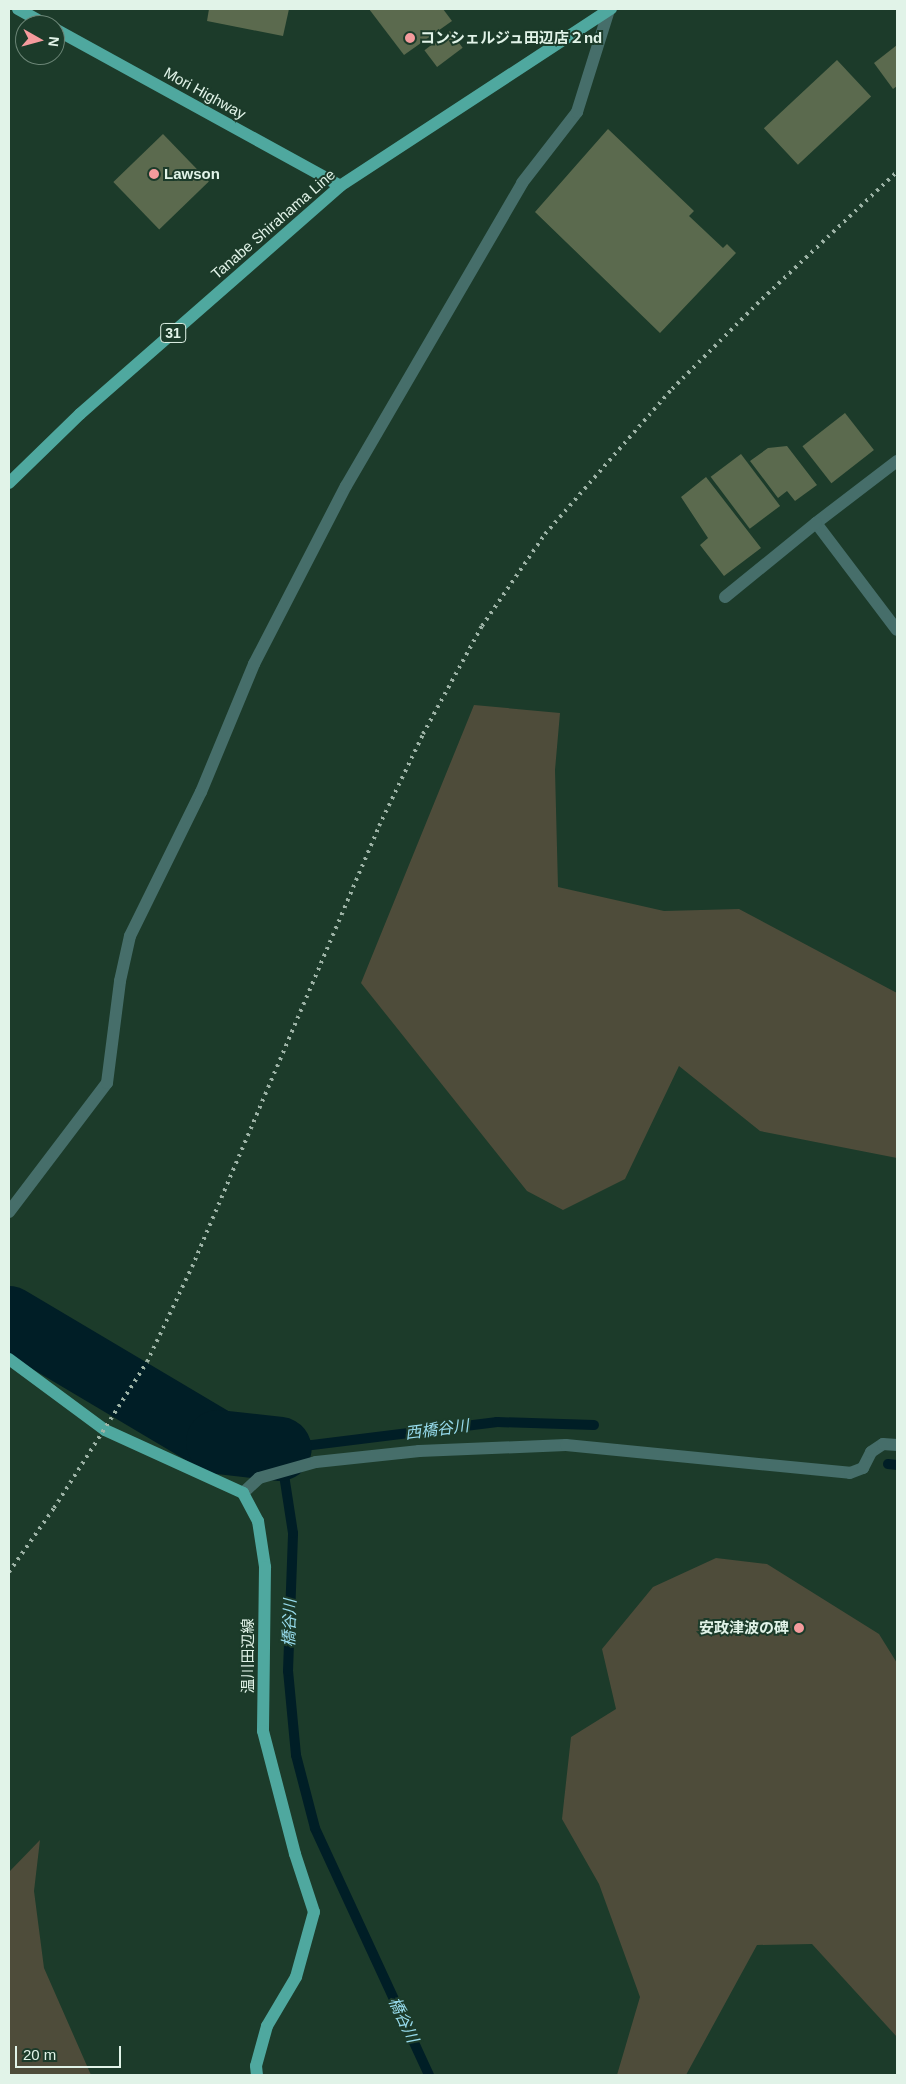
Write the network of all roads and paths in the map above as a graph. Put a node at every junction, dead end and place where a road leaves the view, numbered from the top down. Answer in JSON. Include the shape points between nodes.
{"nodes":[{"id":1,"x":610,"y":9,"type":"edge"},
{"id":2,"x":65,"y":35,"type":"edge"},
{"id":3,"x":340,"y":186,"type":"junction"},
{"id":4,"x":897,"y":461,"type":"edge"},
{"id":5,"x":9,"y":483,"type":"edge"},
{"id":6,"x":816,"y":523,"type":"junction"},
{"id":7,"x":725,"y":597,"type":"dead end"},
{"id":8,"x":897,"y":630,"type":"edge"},
{"id":9,"x":9,"y":1212,"type":"edge"},
{"id":10,"x":9,"y":1359,"type":"edge"},
{"id":11,"x":897,"y":1445,"type":"edge"},
{"id":12,"x":243,"y":1493,"type":"junction"},
{"id":13,"x":256,"y":2075,"type":"edge"}],
"edges":[{"from":1,"to":3,"type":"main road","name":"Tanabe Shirahama Line","number":"31"},
{"from":1,"to":9,"type":"street","via":[[577,112],[517,192],[346,486],[254,664],[209,774],[130,936],[120,981],[107,1083]]},
{"from":2,"to":3,"type":"main road","name":"Mori Highway"},
{"from":3,"to":5,"type":"main road","name":"Tanabe Shirahama Line","number":"31","via":[[80,414]]},
{"from":4,"to":6,"type":"street"},
{"from":6,"to":7,"type":"street"},
{"from":6,"to":8,"type":"street"},
{"from":10,"to":12,"type":"main road","via":[[105,1430]]},
{"from":11,"to":12,"type":"street","via":[[883,1444],[871,1452],[863,1468],[850,1473],[566,1445],[428,1451],[316,1462],[259,1478]]},
{"from":12,"to":13,"type":"main road","name":"温川田辺線","via":[[258,1522],[264,1567],[263,1731],[295,1854],[314,1912],[296,1977],[267,2026]]}]}
